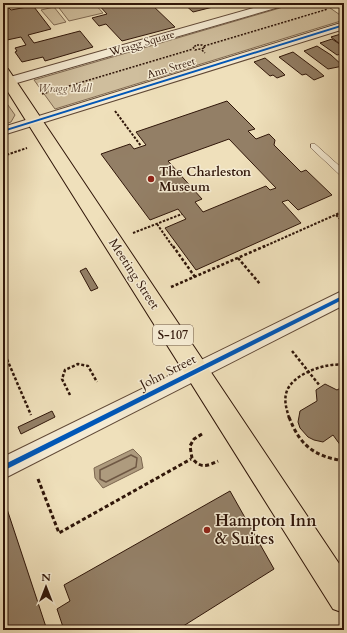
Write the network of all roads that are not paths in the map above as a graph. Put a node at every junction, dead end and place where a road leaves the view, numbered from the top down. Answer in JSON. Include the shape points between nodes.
{"nodes":[{"id":1,"x":282,"y":3,"type":"edge"},
{"id":2,"x":344,"y":25,"type":"edge"},
{"id":3,"x":5,"y":79,"type":"edge"},
{"id":4,"x":34,"y":121,"type":"junction"},
{"id":5,"x":3,"y":131,"type":"edge"},
{"id":6,"x":313,"y":146,"type":"dead end"},
{"id":7,"x":344,"y":174,"type":"edge"},
{"id":8,"x":344,"y":297,"type":"edge"},
{"id":9,"x":196,"y":370,"type":"junction"},
{"id":10,"x":3,"y":468,"type":"edge"},
{"id":11,"x":344,"y":598,"type":"edge"}],
"edges":[{"from":1,"to":3,"type":"street","name":"Wragg Square"},
{"from":2,"to":4,"type":"street","name":"Ann Street"},
{"from":3,"to":4,"type":"main road","name":"Meeting Street","number":"S-107"},
{"from":4,"to":5,"type":"street","name":"Ann Street"},
{"from":4,"to":9,"type":"main road","name":"Meeting Street","number":"S-107"},
{"from":6,"to":7,"type":"lane"},
{"from":8,"to":9,"type":"street","name":"John Street"},
{"from":9,"to":10,"type":"street","name":"John Street"},
{"from":9,"to":11,"type":"main road","name":"Meeting Street","number":"S-107"}]}
